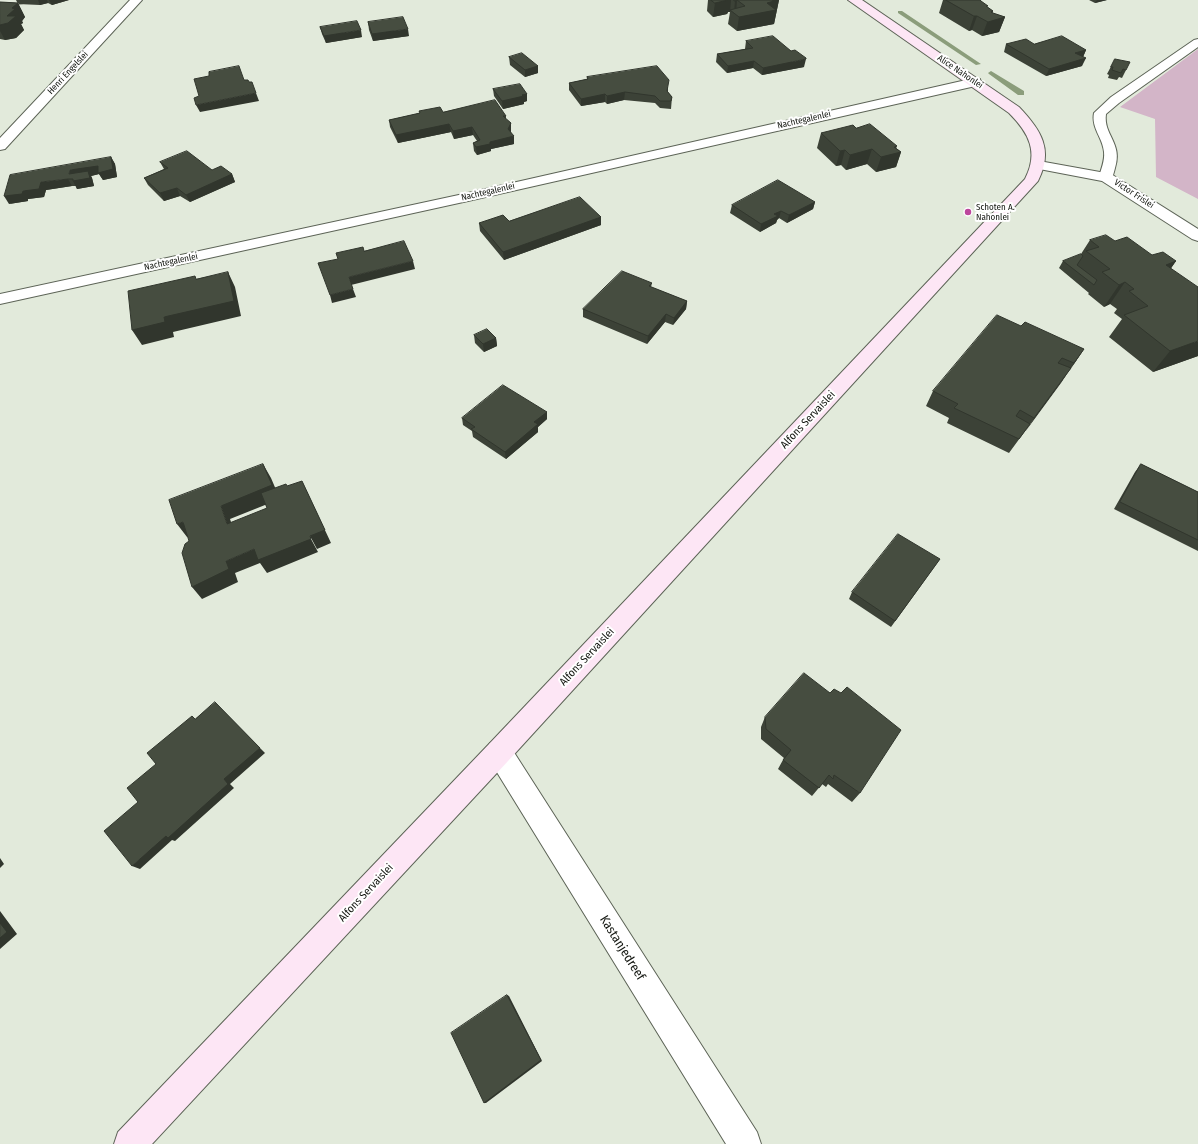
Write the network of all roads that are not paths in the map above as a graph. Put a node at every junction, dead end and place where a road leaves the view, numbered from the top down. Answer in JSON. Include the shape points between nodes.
{"nodes":[{"id":1,"x":136,"y":0,"type":"edge"},
{"id":2,"x":854,"y":0,"type":"edge"},
{"id":3,"x":1198,"y":42,"type":"edge"},
{"id":4,"x":975,"y":82,"type":"junction"},
{"id":5,"x":0,"y":146,"type":"edge"},
{"id":6,"x":1039,"y":165,"type":"junction"},
{"id":7,"x":1106,"y":177,"type":"junction"},
{"id":8,"x":1198,"y":236,"type":"edge"},
{"id":9,"x":0,"y":299,"type":"edge"},
{"id":10,"x":499,"y":752,"type":"junction"},
{"id":11,"x":130,"y":1144,"type":"edge"},
{"id":12,"x":745,"y":1144,"type":"edge"}],
"edges":[{"from":1,"to":5,"type":"street","name":"Henri Engelslei"},
{"from":2,"to":4,"type":"street","name":"Alice Nahonlei"},
{"from":3,"to":7,"type":"lane","via":[[1100,113],[1100,126],[1111,151],[1111,162]]},
{"from":4,"to":6,"type":"street","name":"Alice Nahonlei","via":[[1022,117],[1038,145]]},
{"from":4,"to":9,"type":"street","name":"Nachtegalenlei","via":[[468,197]]},
{"from":6,"to":7,"type":"street","name":"Victor Frislei"},
{"from":6,"to":10,"type":"street","name":"Alfons Servaislei","via":[[1031,181]]},
{"from":7,"to":8,"type":"street","name":"Victor Frislei"},
{"from":10,"to":11,"type":"street","name":"Alfons Servaislei"},
{"from":10,"to":12,"type":"street","name":"Kastanjedreef"}]}
